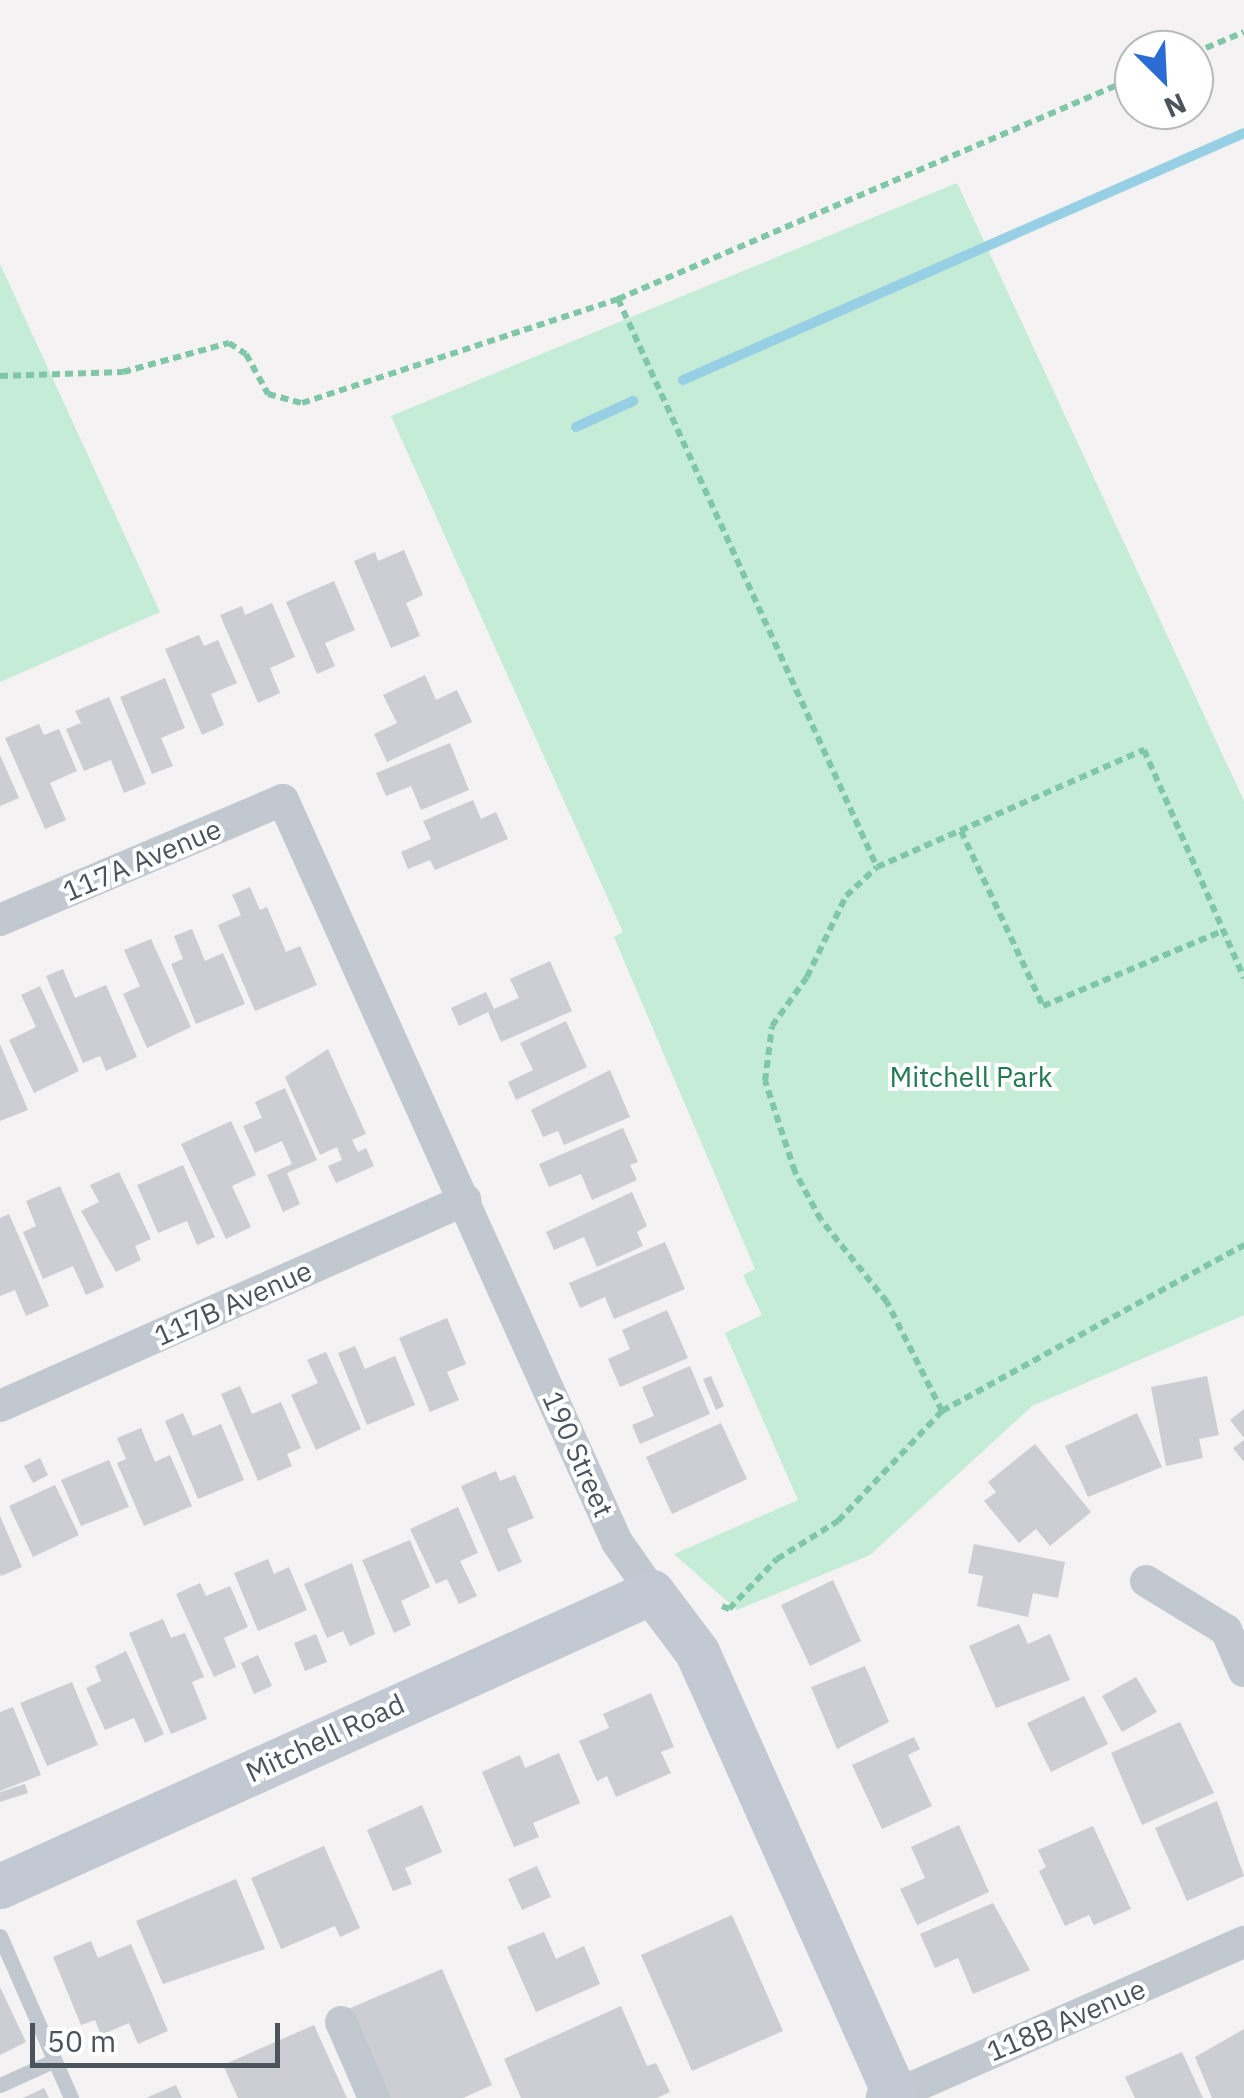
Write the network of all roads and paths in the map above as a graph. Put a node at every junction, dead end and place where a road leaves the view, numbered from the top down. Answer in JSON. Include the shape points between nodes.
{"nodes":[{"id":1,"x":1244,"y":32,"type":"edge"},
{"id":2,"x":1214,"y":45,"type":"edge"},
{"id":3,"x":1114,"y":87,"type":"edge"},
{"id":4,"x":618,"y":299,"type":"junction"},
{"id":5,"x":0,"y":376,"type":"edge"},
{"id":6,"x":283,"y":800,"type":"joint"},
{"id":7,"x":960,"y":831,"type":"junction"},
{"id":8,"x":877,"y":867,"type":"junction"},
{"id":9,"x":0,"y":920,"type":"edge"},
{"id":10,"x":1222,"y":931,"type":"junction"},
{"id":11,"x":1244,"y":978,"type":"edge"},
{"id":12,"x":465,"y":1200,"type":"junction"},
{"id":13,"x":1244,"y":1245,"type":"edge"},
{"id":14,"x":0,"y":1406,"type":"edge"},
{"id":15,"x":942,"y":1412,"type":"junction"},
{"id":16,"x":1146,"y":1580,"type":"dead end"},
{"id":17,"x":652,"y":1592,"type":"junction"},
{"id":18,"x":722,"y":1606,"type":"dead end"},
{"id":19,"x":1244,"y":1671,"type":"edge"},
{"id":20,"x":0,"y":1886,"type":"edge"},
{"id":21,"x":0,"y":1936,"type":"edge"},
{"id":22,"x":1244,"y":1942,"type":"edge"},
{"id":23,"x":341,"y":2022,"type":"dead end"},
{"id":24,"x":55,"y":2060,"type":"junction"},
{"id":25,"x":0,"y":2085,"type":"edge"},
{"id":26,"x":891,"y":2096,"type":"edge"},
{"id":27,"x":71,"y":2098,"type":"edge"},
{"id":28,"x":374,"y":2098,"type":"edge"}],
"edges":[{"from":1,"to":2,"type":"path"},
{"from":3,"to":4,"type":"path"},
{"from":4,"to":5,"type":"path","via":[[302,404],[268,394],[246,354],[229,343],[123,372]]},
{"from":4,"to":8,"type":"path"},
{"from":6,"to":9,"type":"street","name":"117A Avenue"},
{"from":6,"to":12,"type":"street","name":"190 Street"},
{"from":7,"to":8,"type":"path"},
{"from":7,"to":10,"type":"path","via":[[1043,1006]]},
{"from":7,"to":10,"type":"path","via":[[1144,750]]},
{"from":8,"to":15,"type":"path","via":[[846,896],[807,977],[779,1011],[767,1043],[766,1080],[795,1172],[821,1220],[887,1302]]},
{"from":10,"to":11,"type":"path"},
{"from":12,"to":14,"type":"street","name":"117B Avenue"},
{"from":12,"to":17,"type":"street","name":"190 Street","via":[[617,1542]]},
{"from":13,"to":15,"type":"path"},
{"from":15,"to":18,"type":"path","via":[[838,1522],[776,1558],[729,1609]]},
{"from":16,"to":19,"type":"street","via":[[1226,1630]]},
{"from":17,"to":20,"type":"street","name":"Mitchell Road"},
{"from":17,"to":26,"type":"street","name":"190 Street","via":[[696,1652]]},
{"from":21,"to":24,"type":"lane"},
{"from":22,"to":26,"type":"street","name":"118B Avenue"},
{"from":23,"to":28,"type":"street"},
{"from":24,"to":25,"type":"lane"},
{"from":24,"to":27,"type":"lane"}]}
